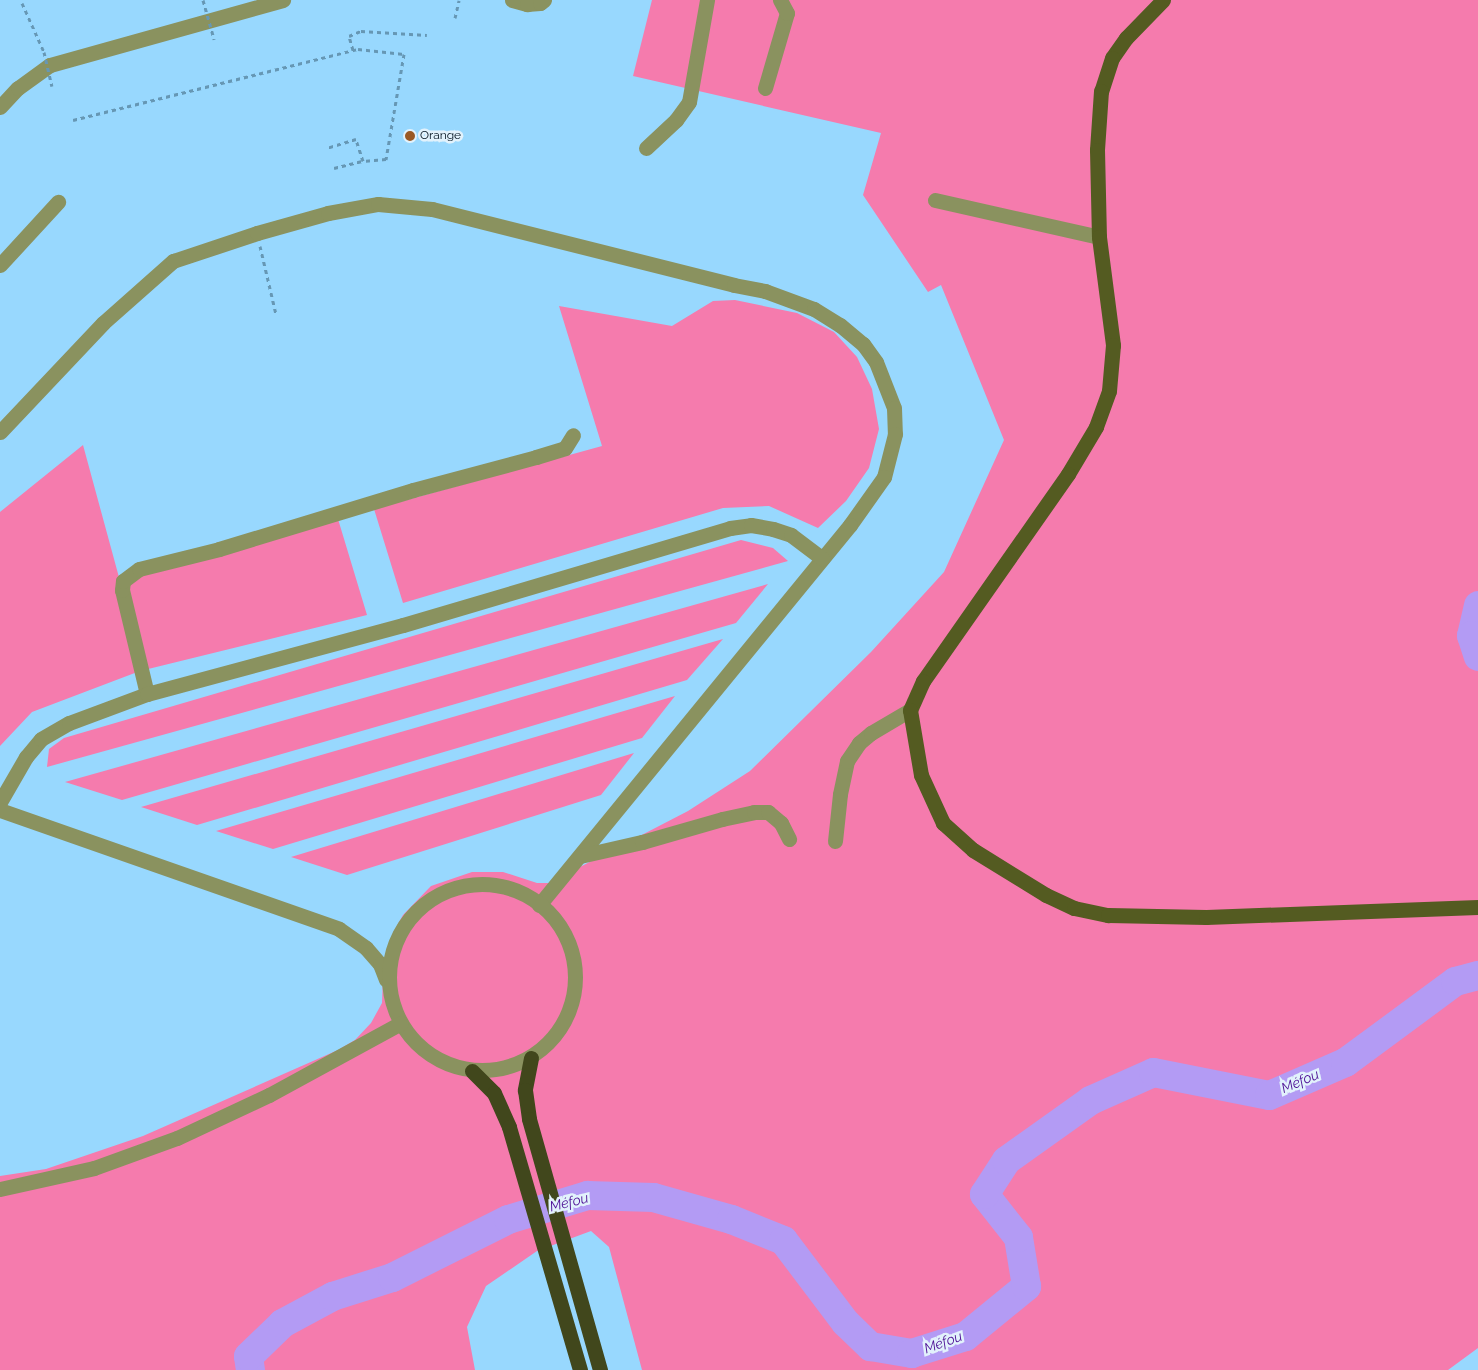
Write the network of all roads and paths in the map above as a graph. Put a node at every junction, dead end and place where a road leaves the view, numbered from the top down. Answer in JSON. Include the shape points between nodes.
{"nodes":[{"id":1,"x":203,"y":0,"type":"edge"},
{"id":2,"x":283,"y":0,"type":"edge"},
{"id":3,"x":459,"y":0,"type":"edge"},
{"id":4,"x":512,"y":0,"type":"edge"},
{"id":5,"x":544,"y":0,"type":"edge"},
{"id":6,"x":706,"y":0,"type":"edge"},
{"id":7,"x":780,"y":0,"type":"edge"},
{"id":8,"x":1163,"y":0,"type":"edge"},
{"id":9,"x":22,"y":3,"type":"dead end"},
{"id":10,"x":455,"y":18,"type":"dead end"},
{"id":11,"x":427,"y":35,"type":"dead end"},
{"id":12,"x":214,"y":39,"type":"dead end"},
{"id":13,"x":353,"y":50,"type":"junction"},
{"id":14,"x":52,"y":86,"type":"dead end"},
{"id":15,"x":765,"y":88,"type":"dead end"},
{"id":16,"x":3,"y":98,"type":"edge"},
{"id":17,"x":73,"y":120,"type":"dead end"},
{"id":18,"x":326,"y":148,"type":"dead end"},
{"id":19,"x":646,"y":148,"type":"dead end"},
{"id":20,"x":363,"y":161,"type":"junction"},
{"id":21,"x":334,"y":168,"type":"dead end"},
{"id":22,"x":935,"y":200,"type":"dead end"},
{"id":23,"x":58,"y":202,"type":"dead end"},
{"id":24,"x":257,"y":233,"type":"junction"},
{"id":25,"x":1098,"y":237,"type":"junction"},
{"id":26,"x":0,"y":265,"type":"edge"},
{"id":27,"x":276,"y":314,"type":"dead end"},
{"id":28,"x":0,"y":432,"type":"edge"},
{"id":29,"x":573,"y":435,"type":"dead end"},
{"id":30,"x":822,"y":558,"type":"junction"},
{"id":31,"x":147,"y":694,"type":"junction"},
{"id":32,"x":910,"y":710,"type":"junction"},
{"id":33,"x":0,"y":802,"type":"edge"},
{"id":34,"x":0,"y":810,"type":"edge"},
{"id":35,"x":789,"y":839,"type":"dead end"},
{"id":36,"x":835,"y":841,"type":"dead end"},
{"id":37,"x":580,"y":856,"type":"junction"},
{"id":38,"x":540,"y":905,"type":"junction"},
{"id":39,"x":1478,"y":907,"type":"edge"},
{"id":40,"x":389,"y":990,"type":"junction"},
{"id":41,"x":400,"y":1023,"type":"junction"},
{"id":42,"x":531,"y":1058,"type":"junction"},
{"id":43,"x":472,"y":1071,"type":"junction"},
{"id":44,"x":0,"y":1189,"type":"edge"},
{"id":45,"x":580,"y":1370,"type":"edge"},
{"id":46,"x":600,"y":1370,"type":"edge"}],
"edges":[{"from":1,"to":12,"type":"path","bridge":true},
{"from":2,"to":16,"type":"street","via":[[50,65]]},
{"from":3,"to":10,"type":"path"},
{"from":4,"to":5,"type":"street","via":[[526,4]]},
{"from":6,"to":19,"type":"street","via":[[689,102],[676,120]]},
{"from":7,"to":15,"type":"street","via":[[787,13]]},
{"from":8,"to":25,"type":"main road","via":[[1126,38],[1112,58],[1101,91],[1097,150]]},
{"from":9,"to":14,"type":"path","bridge":true,"via":[[44,52]]},
{"from":11,"to":13,"type":"path","via":[[361,31],[349,36]]},
{"from":13,"to":17,"type":"path"},
{"from":13,"to":20,"type":"path","via":[[404,54],[386,160]]},
{"from":18,"to":20,"type":"path","via":[[356,139]]},
{"from":20,"to":21,"type":"path"},
{"from":22,"to":25,"type":"street"},
{"from":23,"to":26,"type":"street"},
{"from":24,"to":27,"type":"path"},
{"from":24,"to":28,"type":"street","via":[[173,261],[164,267],[103,323]]},
{"from":24,"to":30,"type":"street","via":[[328,213],[378,204],[432,209],[765,291],[814,309],[863,344],[876,362],[894,408],[895,434],[884,477],[856,518]]},
{"from":25,"to":32,"type":"main road","via":[[1113,345],[1109,391],[1096,427],[1068,474],[923,681]]},
{"from":29,"to":31,"type":"street","via":[[565,448],[543,455],[139,570],[124,581],[122,590]]},
{"from":30,"to":31,"type":"street","via":[[791,535],[773,529],[730,528],[403,625]]},
{"from":30,"to":37,"type":"street"},
{"from":31,"to":33,"type":"street","via":[[69,723],[41,740],[26,757]]},
{"from":32,"to":36,"type":"street","via":[[871,733],[859,743],[847,761]]},
{"from":32,"to":39,"type":"main road","via":[[921,775],[943,824],[973,850],[1046,895],[1074,908],[1108,915],[1206,917]]},
{"from":34,"to":40,"type":"street","via":[[339,929],[366,948],[380,964]]},
{"from":35,"to":37,"type":"street","via":[[781,823],[768,812],[754,812]]},
{"from":37,"to":38,"type":"street"},
{"from":38,"to":40,"type":"street","via":[[518,890],[486,883],[461,886],[438,894],[412,914],[395,941],[388,973]]},
{"from":38,"to":42,"type":"street","via":[[553,916],[567,939],[575,965],[574,992],[566,1018],[552,1040]]},
{"from":40,"to":41,"type":"street"},
{"from":41,"to":43,"type":"street","via":[[411,1038],[431,1055]]},
{"from":41,"to":44,"type":"street","via":[[269,1095],[177,1138],[94,1168]]},
{"from":42,"to":43,"type":"street","via":[[502,1069]]},
{"from":42,"to":46,"type":"highway","via":[[525,1090],[528,1119]]},
{"from":43,"to":45,"type":"highway","via":[[494,1093],[508,1127]]}]}
